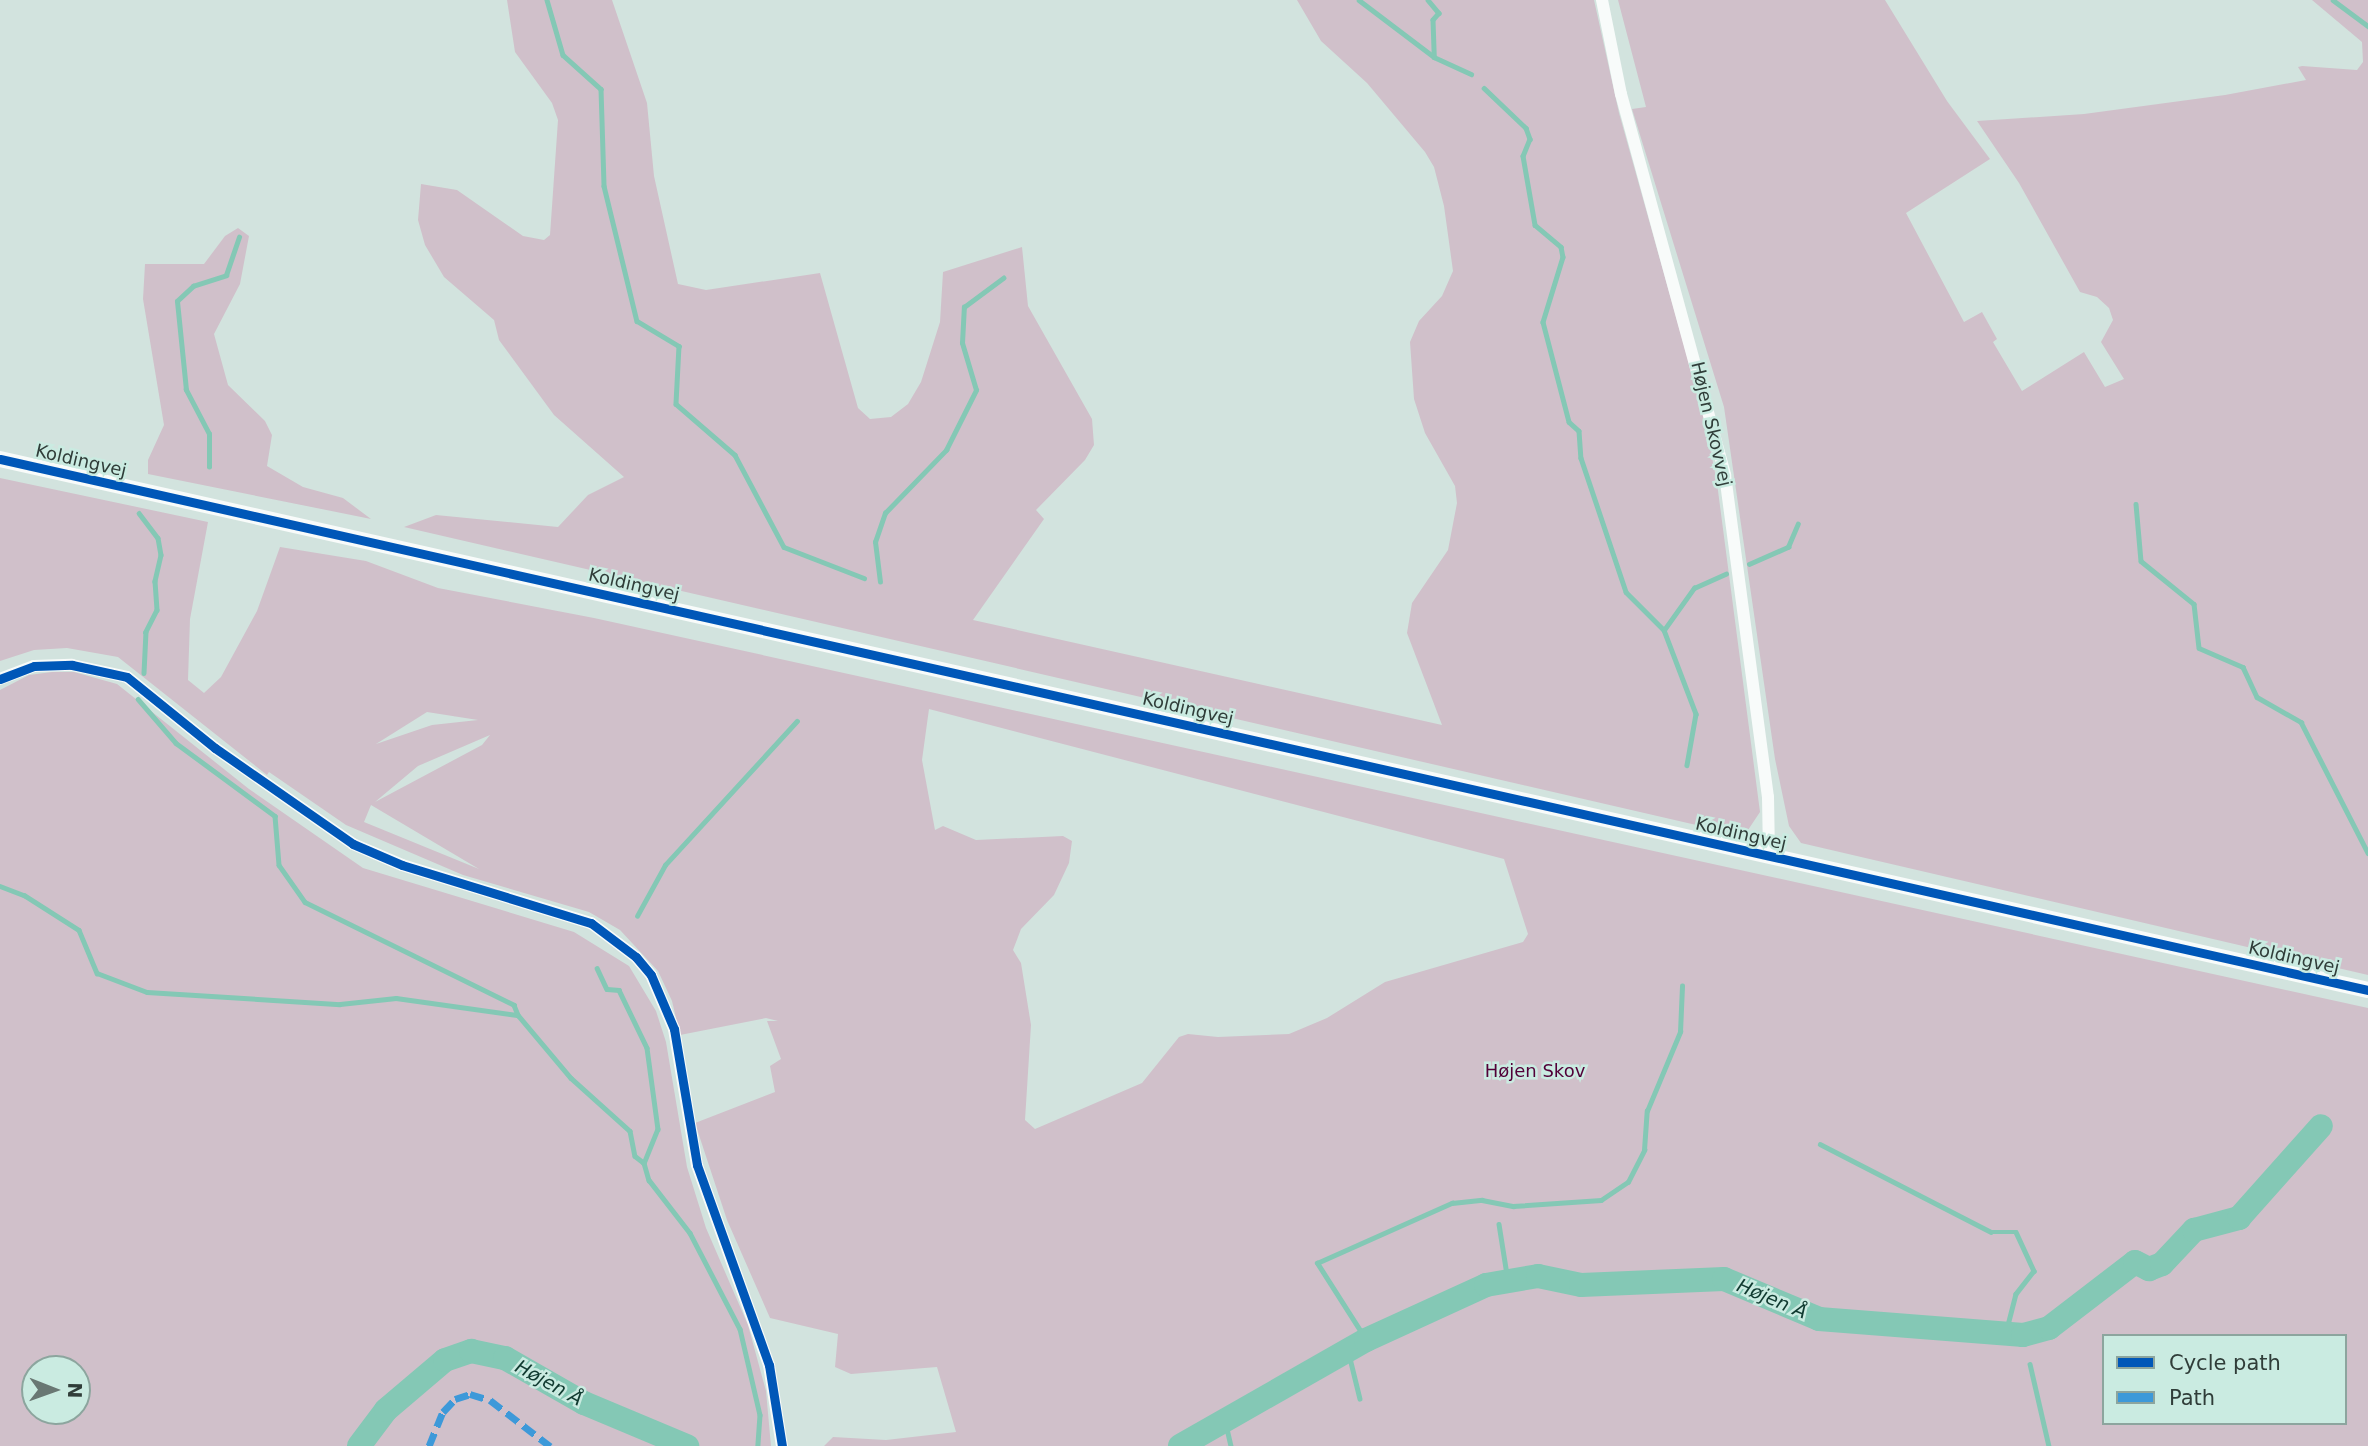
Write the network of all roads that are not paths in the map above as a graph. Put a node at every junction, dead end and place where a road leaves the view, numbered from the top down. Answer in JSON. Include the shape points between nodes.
{"nodes":[{"id":1,"x":1602,"y":0,"type":"edge"},
{"id":2,"x":0,"y":458,"type":"edge"},
{"id":3,"x":0,"y":679,"type":"edge"},
{"id":4,"x":1769,"y":856,"type":"junction"},
{"id":5,"x":2368,"y":990,"type":"edge"},
{"id":6,"x":782,"y":1446,"type":"edge"}],
"edges":[{"from":1,"to":4,"type":"street","name":"Højen Skovvej","via":[[1622,94],[1725,475],[1768,797]]},
{"from":2,"to":4,"type":"main road","name":"Koldingvej"},
{"from":3,"to":6,"type":"street","via":[[34,666],[72,665],[127,677],[150,691],[215,748],[353,844],[402,865],[591,923],[636,957],[652,975],[674,1029],[697,1165],[769,1365]]},
{"from":4,"to":5,"type":"main road","name":"Koldingvej"}]}
